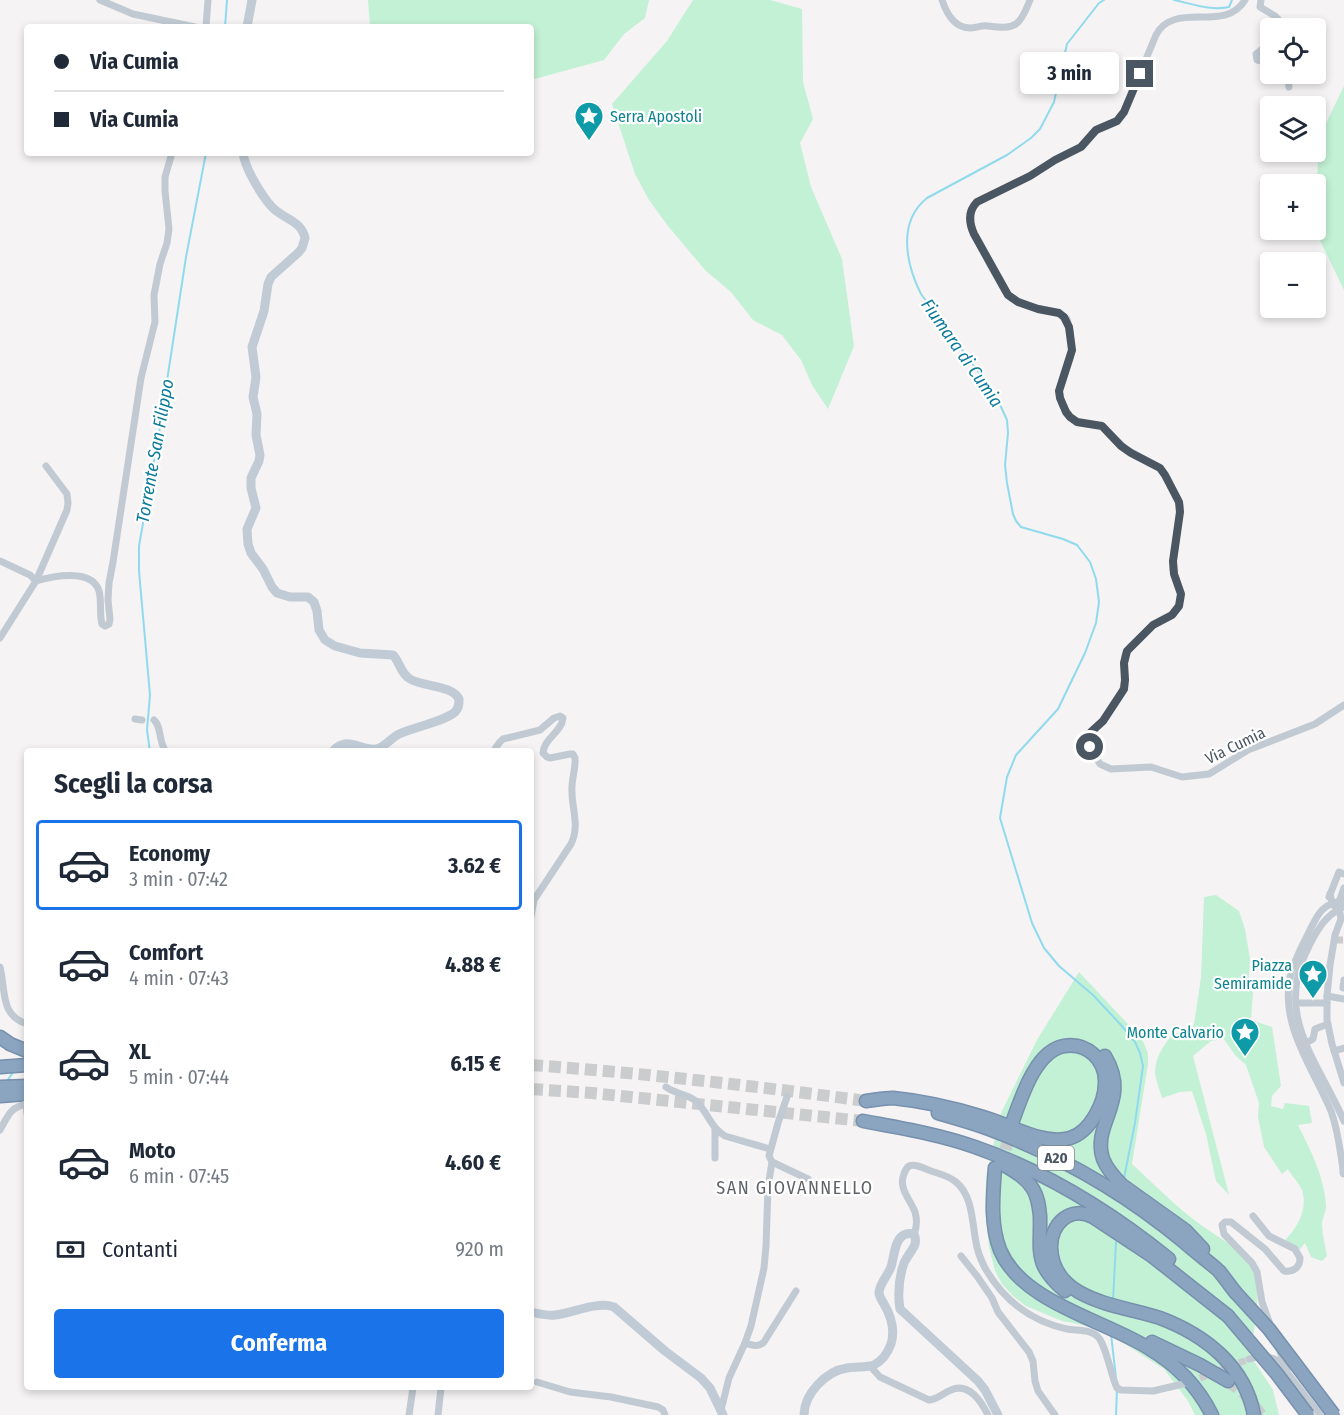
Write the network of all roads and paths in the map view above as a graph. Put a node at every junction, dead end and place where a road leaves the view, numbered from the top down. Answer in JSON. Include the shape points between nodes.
{"nodes":[{"id":1,"x":100,"y":0,"type":"edge"},
{"id":2,"x":208,"y":0,"type":"edge"},
{"id":3,"x":252,"y":0,"type":"edge"},
{"id":4,"x":942,"y":0,"type":"edge"},
{"id":5,"x":1030,"y":0,"type":"edge"},
{"id":6,"x":1245,"y":0,"type":"edge"},
{"id":7,"x":1261,"y":0,"type":"edge"},
{"id":8,"x":1277,"y":18,"type":"edge"},
{"id":9,"x":181,"y":24,"type":"edge"},
{"id":10,"x":206,"y":24,"type":"edge"},
{"id":11,"x":248,"y":24,"type":"edge"},
{"id":12,"x":171,"y":156,"type":"edge"},
{"id":13,"x":244,"y":156,"type":"edge"},
{"id":14,"x":46,"y":466,"type":"dead end"},
{"id":15,"x":0,"y":561,"type":"edge"},
{"id":16,"x":36,"y":581,"type":"junction"},
{"id":17,"x":0,"y":638,"type":"edge"},
{"id":18,"x":1344,"y":705,"type":"edge"},
{"id":19,"x":154,"y":720,"type":"dead end"},
{"id":20,"x":164,"y":748,"type":"edge"},
{"id":21,"x":337,"y":748,"type":"edge"},
{"id":22,"x":367,"y":748,"type":"edge"},
{"id":23,"x":379,"y":748,"type":"edge"},
{"id":24,"x":496,"y":748,"type":"edge"},
{"id":25,"x":1344,"y":874,"type":"edge"},
{"id":26,"x":1344,"y":888,"type":"edge"},
{"id":27,"x":1330,"y":894,"type":"junction"},
{"id":28,"x":534,"y":900,"type":"edge"},
{"id":29,"x":1339,"y":905,"type":"edge"},
{"id":30,"x":1324,"y":908,"type":"junction"},
{"id":31,"x":0,"y":967,"type":"edge"},
{"id":32,"x":1344,"y":980,"type":"edge"},
{"id":33,"x":1343,"y":988,"type":"edge"},
{"id":34,"x":1344,"y":999,"type":"edge"},
{"id":35,"x":1327,"y":1000,"type":"junction"},
{"id":36,"x":1300,"y":1003,"type":"dead end"},
{"id":37,"x":23,"y":1023,"type":"edge"},
{"id":38,"x":1328,"y":1024,"type":"junction"},
{"id":39,"x":0,"y":1037,"type":"edge"},
{"id":40,"x":1306,"y":1043,"type":"junction"},
{"id":41,"x":1344,"y":1048,"type":"edge"},
{"id":42,"x":22,"y":1049,"type":"edge"},
{"id":43,"x":1334,"y":1051,"type":"junction"},
{"id":44,"x":24,"y":1065,"type":"edge"},
{"id":45,"x":0,"y":1067,"type":"edge"},
{"id":46,"x":1344,"y":1083,"type":"edge"},
{"id":47,"x":24,"y":1086,"type":"edge"},
{"id":48,"x":0,"y":1087,"type":"edge"},
{"id":49,"x":666,"y":1087,"type":"dead end"},
{"id":50,"x":24,"y":1094,"type":"edge"},
{"id":51,"x":0,"y":1096,"type":"edge"},
{"id":52,"x":787,"y":1097,"type":"dead end"},
{"id":53,"x":24,"y":1105,"type":"edge"},
{"id":54,"x":863,"y":1121,"type":"tunnel mouth"},
{"id":55,"x":1344,"y":1121,"type":"edge"},
{"id":56,"x":715,"y":1129,"type":"junction"},
{"id":57,"x":0,"y":1130,"type":"edge"},
{"id":58,"x":974,"y":1146,"type":"junction"},
{"id":59,"x":770,"y":1149,"type":"junction"},
{"id":60,"x":716,"y":1158,"type":"dead end"},
{"id":61,"x":772,"y":1162,"type":"junction"},
{"id":62,"x":1344,"y":1170,"type":"edge"},
{"id":63,"x":808,"y":1179,"type":"dead end"},
{"id":64,"x":1253,"y":1216,"type":"dead end"},
{"id":65,"x":914,"y":1234,"type":"junction"},
{"id":66,"x":961,"y":1256,"type":"dead end"},
{"id":67,"x":1220,"y":1272,"type":"junction"},
{"id":68,"x":796,"y":1291,"type":"dead end"},
{"id":69,"x":534,"y":1313,"type":"edge"},
{"id":70,"x":1228,"y":1316,"type":"junction"},
{"id":71,"x":745,"y":1342,"type":"junction"},
{"id":72,"x":1249,"y":1359,"type":"tunnel mouth"},
{"id":73,"x":870,"y":1366,"type":"junction"},
{"id":74,"x":1287,"y":1372,"type":"junction"},
{"id":75,"x":1228,"y":1381,"type":"tunnel mouth"},
{"id":76,"x":537,"y":1382,"type":"dead end"},
{"id":77,"x":1183,"y":1384,"type":"tunnel mouth"},
{"id":78,"x":413,"y":1390,"type":"edge"},
{"id":79,"x":441,"y":1390,"type":"edge"},
{"id":80,"x":722,"y":1413,"type":"edge"},
{"id":81,"x":409,"y":1415,"type":"edge"},
{"id":82,"x":438,"y":1415,"type":"edge"},
{"id":83,"x":665,"y":1415,"type":"edge"},
{"id":84,"x":804,"y":1415,"type":"edge"},
{"id":85,"x":988,"y":1415,"type":"edge"},
{"id":86,"x":998,"y":1415,"type":"edge"},
{"id":87,"x":1055,"y":1415,"type":"edge"},
{"id":88,"x":1212,"y":1415,"type":"edge"},
{"id":89,"x":1250,"y":1415,"type":"edge"},
{"id":90,"x":1254,"y":1415,"type":"edge"},
{"id":91,"x":1308,"y":1415,"type":"edge"},
{"id":92,"x":1320,"y":1415,"type":"edge"},
{"id":93,"x":1334,"y":1415,"type":"edge"}],
"edges":[{"from":1,"to":9,"type":"street","via":[[133,14]]},
{"from":2,"to":10,"type":"street"},
{"from":3,"to":11,"type":"street"},
{"from":4,"to":5,"type":"street","via":[[951,18],[969,28],[1016,24]]},
{"from":6,"to":18,"type":"street","name":"Via Cumia","via":[[1229,14],[1163,24],[1120,118],[1096,130],[1081,147],[977,202],[971,210],[971,223],[1008,295],[1032,307],[1059,313],[1066,320],[1072,350],[1059,391],[1070,417],[1080,423],[1102,426],[1121,446],[1160,468],[1180,505],[1173,561],[1181,594],[1179,606],[1172,615],[1153,625],[1125,655],[1122,693],[1089,736],[1097,761],[1111,769],[1151,767],[1182,777],[1205,775],[1248,750],[1315,724]]},
{"from":7,"to":8,"type":"street","via":[[1260,7]]},
{"from":12,"to":16,"type":"street","via":[[165,177],[169,229],[154,295],[155,322],[141,378],[109,583],[109,624],[102,624],[98,588],[88,578],[53,577]]},
{"from":13,"to":23,"type":"street","via":[[266,199],[276,211],[301,227],[305,238],[303,248],[271,277],[252,347],[260,461],[251,477],[256,508],[247,530],[249,549],[277,593],[308,597],[314,602],[319,630],[328,642],[365,654],[393,655],[408,678],[453,692],[459,699],[455,712],[400,734]]},
{"from":14,"to":16,"type":"street","via":[[67,494],[68,503]]},
{"from":15,"to":16,"type":"street"},
{"from":16,"to":17,"type":"street"},
{"from":19,"to":20,"type":"street"},
{"from":21,"to":22,"type":"street","via":[[348,743]]},
{"from":24,"to":28,"type":"street","via":[[503,740],[540,730],[560,716],[563,723],[543,753],[550,758],[570,754],[575,758],[575,834]]},
{"from":25,"to":27,"type":"street","via":[[1339,872]]},
{"from":26,"to":29,"type":"street"},
{"from":27,"to":29,"type":"street"},
{"from":27,"to":30,"type":"street"},
{"from":29,"to":30,"type":"street"},
{"from":29,"to":35,"type":"street","via":[[1341,919]]},
{"from":29,"to":40,"type":"street","via":[[1321,924],[1298,974],[1295,1006]]},
{"from":30,"to":62,"type":"street","via":[[1292,972],[1288,1000],[1304,1057],[1332,1116]]},
{"from":31,"to":37,"type":"street","via":[[3,1003],[9,1015]]},
{"from":32,"to":33,"type":"street"},
{"from":34,"to":35,"type":"street"},
{"from":35,"to":36,"type":"street"},
{"from":35,"to":38,"type":"street"},
{"from":38,"to":40,"type":"street","via":[[1315,1029],[1313,1039]]},
{"from":38,"to":43,"type":"street"},
{"from":39,"to":42,"type":"highway"},
{"from":40,"to":55,"type":"street"},
{"from":41,"to":43,"type":"street"},
{"from":43,"to":46,"type":"street"},
{"from":44,"to":45,"type":"highway"},
{"from":47,"to":48,"type":"highway"},
{"from":49,"to":56,"type":"street","via":[[697,1102]]},
{"from":50,"to":51,"type":"highway"},
{"from":52,"to":59,"type":"street"},
{"from":53,"to":57,"type":"street","via":[[11,1112]]},
{"from":54,"to":58,"type":"highway","number":"A20"},
{"from":56,"to":59,"type":"street","via":[[725,1136]]},
{"from":56,"to":60,"type":"street"},
{"from":58,"to":70,"type":"highway","number":"A20","via":[[1026,1167],[1120,1222],[1173,1263]]},
{"from":58,"to":89,"type":"highway","via":[[1033,1189],[1040,1209],[1041,1257],[1056,1283],[1088,1302],[1168,1326],[1206,1347],[1234,1376]]},
{"from":59,"to":61,"type":"street"},
{"from":61,"to":63,"type":"street"},
{"from":61,"to":71,"type":"street","via":[[765,1261]]},
{"from":64,"to":74,"type":"street","via":[[1269,1236],[1295,1249],[1300,1258],[1296,1269],[1284,1271],[1265,1249],[1231,1222],[1222,1225],[1224,1234],[1257,1272],[1262,1302]]},
{"from":65,"to":73,"type":"street","via":[[900,1238],[879,1289],[891,1319],[892,1340],[882,1358]]},
{"from":65,"to":77,"type":"street","via":[[916,1215],[902,1182],[905,1171],[912,1166],[960,1186],[970,1208],[979,1255],[1000,1290],[1034,1317],[1098,1336],[1117,1388],[1153,1391]]},
{"from":65,"to":86,"type":"street","via":[[915,1244],[901,1272],[900,1309],[978,1381]]},
{"from":66,"to":87,"type":"street","via":[[1029,1352],[1038,1391]]},
{"from":67,"to":67,"type":"highway","number":"A20","via":[[1185,1230],[1122,1185],[1106,1165],[1101,1140],[1115,1082],[1109,1063],[1099,1050],[1085,1042],[1069,1041],[1045,1050],[1023,1080],[1010,1121],[1027,1083],[1047,1054],[1063,1046],[1084,1048],[1102,1068],[1105,1090],[1092,1119],[1080,1132],[1061,1140],[932,1104],[891,1098],[866,1101],[931,1111],[1033,1147],[1133,1204]]},
{"from":67,"to":93,"type":"highway","number":"A20","bridge":true},
{"from":68,"to":71,"type":"street","via":[[764,1342],[756,1346]]},
{"from":69,"to":80,"type":"street","via":[[553,1315],[603,1305],[614,1307],[701,1378]]},
{"from":70,"to":90,"type":"highway","via":[[1152,1256],[1093,1217],[1073,1214],[1057,1225],[1052,1254],[1066,1283],[1090,1298],[1171,1323],[1209,1344],[1238,1373]]},
{"from":70,"to":91,"type":"highway","number":"A20","bridge":true},
{"from":71,"to":80,"type":"street","via":[[729,1378]]},
{"from":72,"to":74,"type":"street","via":[[1274,1358]]},
{"from":73,"to":84,"type":"street","via":[[832,1373],[809,1395]]},
{"from":73,"to":85,"type":"street","via":[[880,1377],[929,1400],[953,1389],[965,1389],[978,1399]]},
{"from":74,"to":92,"type":"street"},
{"from":75,"to":88,"type":"highway","via":[[1056,1298],[1026,1278],[1010,1258],[1000,1235],[998,1169],[993,1206],[996,1236],[1000,1250],[1017,1275],[1047,1298],[1161,1356],[1193,1385]]},
{"from":76,"to":83,"type":"street","via":[[570,1392],[658,1407]]},
{"from":78,"to":81,"type":"street"},
{"from":79,"to":82,"type":"street"}]}
